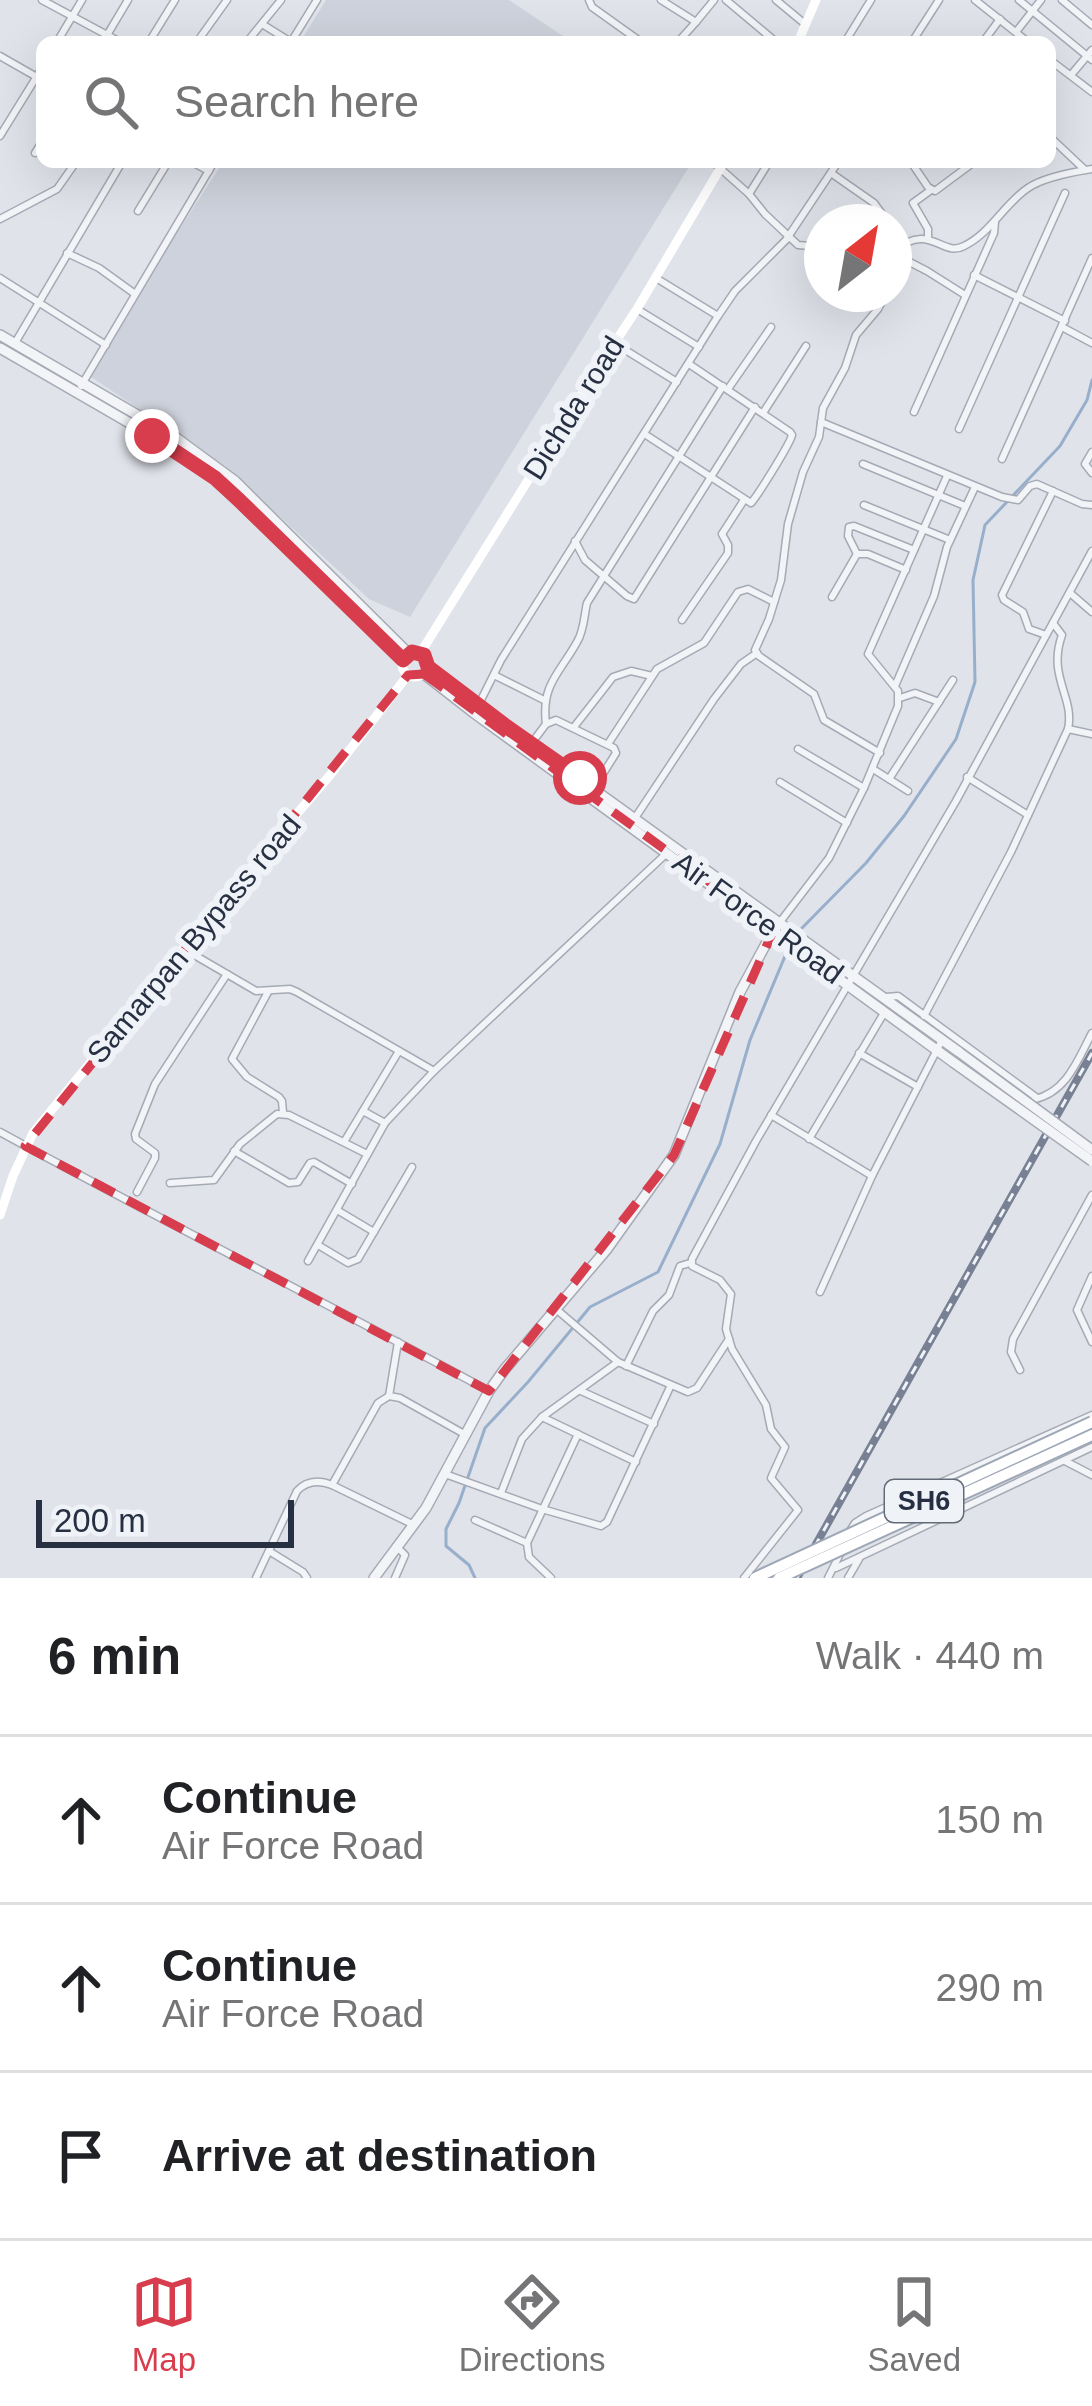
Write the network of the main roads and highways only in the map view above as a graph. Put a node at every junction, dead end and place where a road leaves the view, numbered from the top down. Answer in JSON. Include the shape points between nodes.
{"nodes":[{"id":1,"x":816,"y":0,"type":"edge"},
{"id":2,"x":801,"y":36,"type":"edge"},
{"id":3,"x":717,"y":168,"type":"edge"},
{"id":4,"x":411,"y":655,"type":"junction"},
{"id":5,"x":408,"y":675,"type":"junction"},
{"id":6,"x":0,"y":1215,"type":"edge"},
{"id":7,"x":1092,"y":1419,"type":"edge"},
{"id":8,"x":1092,"y":1435,"type":"edge"},
{"id":9,"x":750,"y":1575,"type":"edge"},
{"id":10,"x":779,"y":1578,"type":"edge"}],
"edges":[{"from":1,"to":2,"type":"main road"},
{"from":3,"to":4,"type":"main road","name":"Dichda road","via":[[638,309]]},
{"from":4,"to":5,"type":"main road"},
{"from":4,"to":5,"type":"main road","via":[[427,658],[426,670]]},
{"from":5,"to":6,"type":"main road","name":"Samarpan Bypass road","via":[[25,1146]]},
{"from":7,"to":9,"type":"main road","number":"SH6","bridge":true},
{"from":8,"to":10,"type":"main road","number":"SH6","bridge":true}]}
